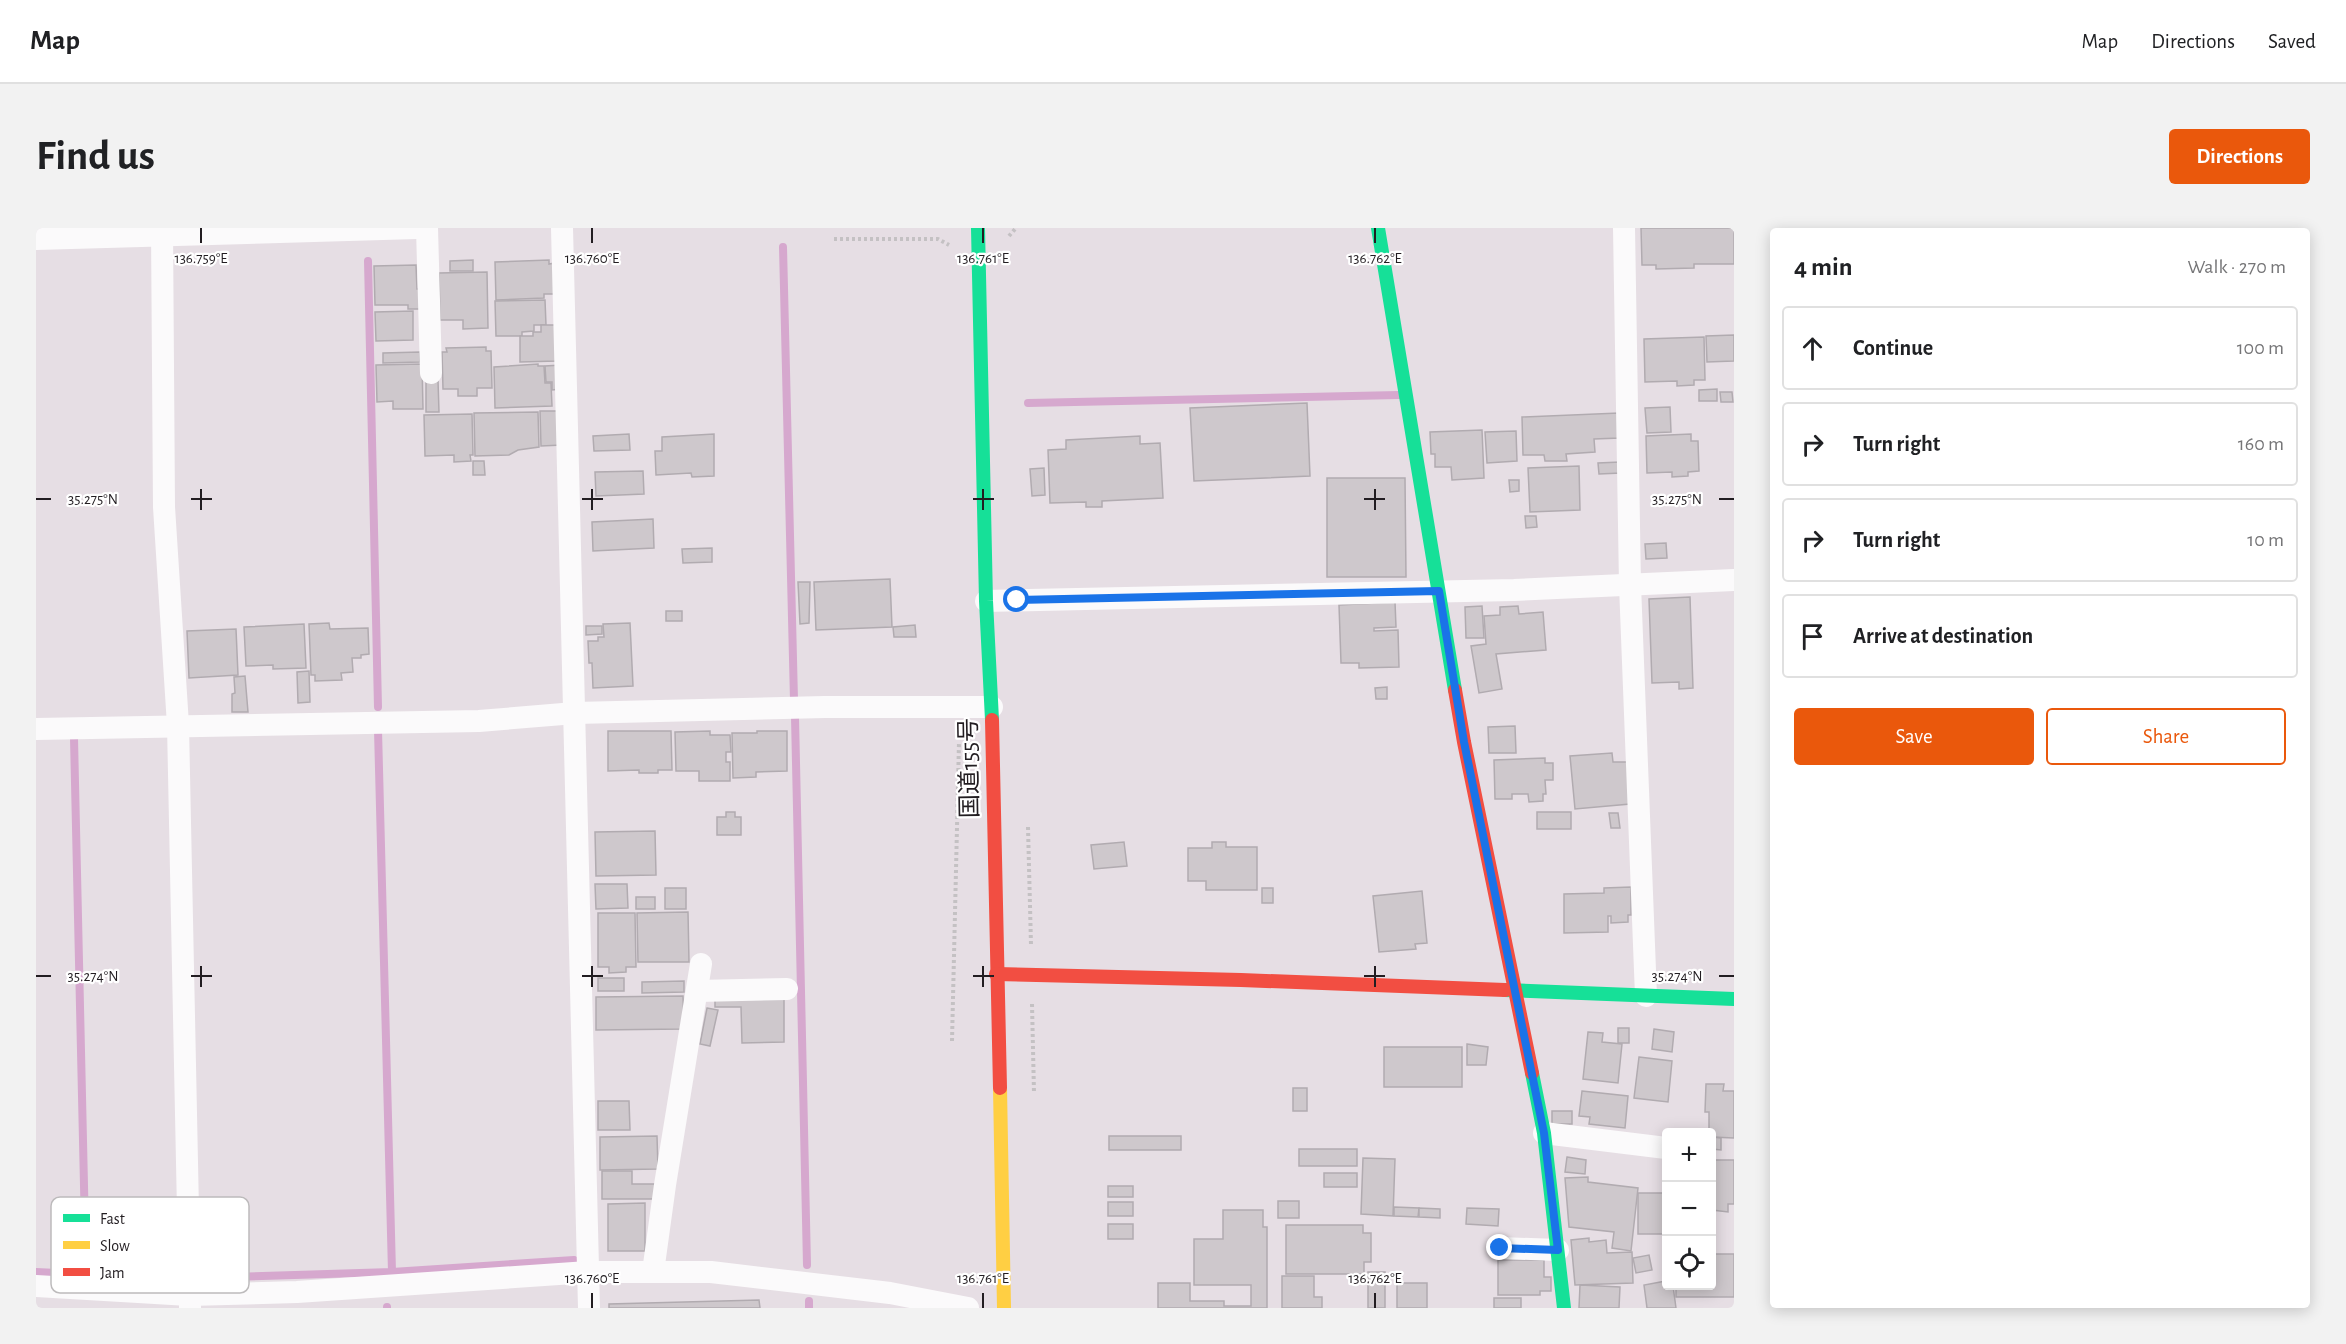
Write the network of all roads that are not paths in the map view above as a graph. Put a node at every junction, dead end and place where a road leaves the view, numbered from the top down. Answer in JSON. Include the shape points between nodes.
{"nodes":[{"id":1,"x":417,"y":228,"type":"edge"},
{"id":2,"x":427,"y":228,"type":"edge"},
{"id":3,"x":562,"y":228,"type":"edge"},
{"id":4,"x":978,"y":228,"type":"edge"},
{"id":5,"x":1378,"y":228,"type":"edge"},
{"id":6,"x":1624,"y":228,"type":"edge"},
{"id":7,"x":162,"y":232,"type":"edge"},
{"id":8,"x":36,"y":239,"type":"edge"},
{"id":9,"x":431,"y":373,"type":"dead end"},
{"id":10,"x":1734,"y":580,"type":"edge"},
{"id":11,"x":1630,"y":585,"type":"junction"},
{"id":12,"x":1439,"y":591,"type":"junction"},
{"id":13,"x":986,"y":601,"type":"junction"},
{"id":14,"x":992,"y":707,"type":"junction"},
{"id":15,"x":575,"y":713,"type":"junction"},
{"id":16,"x":178,"y":725,"type":"junction"},
{"id":17,"x":36,"y":729,"type":"edge"},
{"id":18,"x":701,"y":964,"type":"dead end"},
{"id":19,"x":996,"y":974,"type":"junction"},
{"id":20,"x":787,"y":989,"type":"dead end"},
{"id":21,"x":697,"y":992,"type":"junction"},
{"id":22,"x":1514,"y":992,"type":"junction"},
{"id":23,"x":1646,"y":996,"type":"junction"},
{"id":24,"x":1734,"y":999,"type":"edge"},
{"id":25,"x":1544,"y":1133,"type":"junction"},
{"id":26,"x":1662,"y":1148,"type":"edge"},
{"id":27,"x":187,"y":1197,"type":"edge"},
{"id":28,"x":1500,"y":1248,"type":"dead end"},
{"id":29,"x":1558,"y":1250,"type":"junction"},
{"id":30,"x":588,"y":1272,"type":"junction"},
{"id":31,"x":653,"y":1272,"type":"junction"},
{"id":32,"x":36,"y":1286,"type":"edge"},
{"id":33,"x":51,"y":1287,"type":"edge"},
{"id":34,"x":107,"y":1293,"type":"edge"},
{"id":35,"x":189,"y":1301,"type":"edge"},
{"id":36,"x":589,"y":1308,"type":"edge"},
{"id":37,"x":968,"y":1308,"type":"edge"},
{"id":38,"x":1004,"y":1308,"type":"edge"},
{"id":39,"x":1564,"y":1308,"type":"edge"}],
"edges":[{"from":1,"to":7,"type":"street"},
{"from":2,"to":9,"type":"street"},
{"from":3,"to":15,"type":"street"},
{"from":4,"to":13,"type":"main road","name":"国道155号"},
{"from":5,"to":12,"type":"main road"},
{"from":6,"to":11,"type":"street"},
{"from":7,"to":8,"type":"street"},
{"from":7,"to":16,"type":"street","via":[[164,507]]},
{"from":10,"to":11,"type":"street"},
{"from":11,"to":12,"type":"street"},
{"from":11,"to":23,"type":"street"},
{"from":12,"to":13,"type":"street"},
{"from":12,"to":22,"type":"main road","via":[[1464,742]]},
{"from":13,"to":14,"type":"main road","name":"国道155号"},
{"from":14,"to":15,"type":"street"},
{"from":14,"to":19,"type":"main road","name":"国道155号"},
{"from":15,"to":16,"type":"street","via":[[479,722]]},
{"from":15,"to":30,"type":"street"},
{"from":16,"to":17,"type":"street"},
{"from":16,"to":27,"type":"street"},
{"from":18,"to":21,"type":"street"},
{"from":19,"to":22,"type":"main road"},
{"from":19,"to":38,"type":"main road","name":"国道155号"},
{"from":20,"to":21,"type":"street"},
{"from":21,"to":31,"type":"street"},
{"from":22,"to":23,"type":"main road"},
{"from":22,"to":25,"type":"main road"},
{"from":23,"to":24,"type":"main road"},
{"from":25,"to":26,"type":"street"},
{"from":25,"to":29,"type":"main road"},
{"from":28,"to":29,"type":"street"},
{"from":29,"to":39,"type":"main road"},
{"from":30,"to":31,"type":"street"},
{"from":30,"to":35,"type":"street"},
{"from":30,"to":36,"type":"street"},
{"from":31,"to":37,"type":"street","via":[[711,1272],[890,1293]]},
{"from":32,"to":33,"type":"street"},
{"from":34,"to":35,"type":"street"}]}
